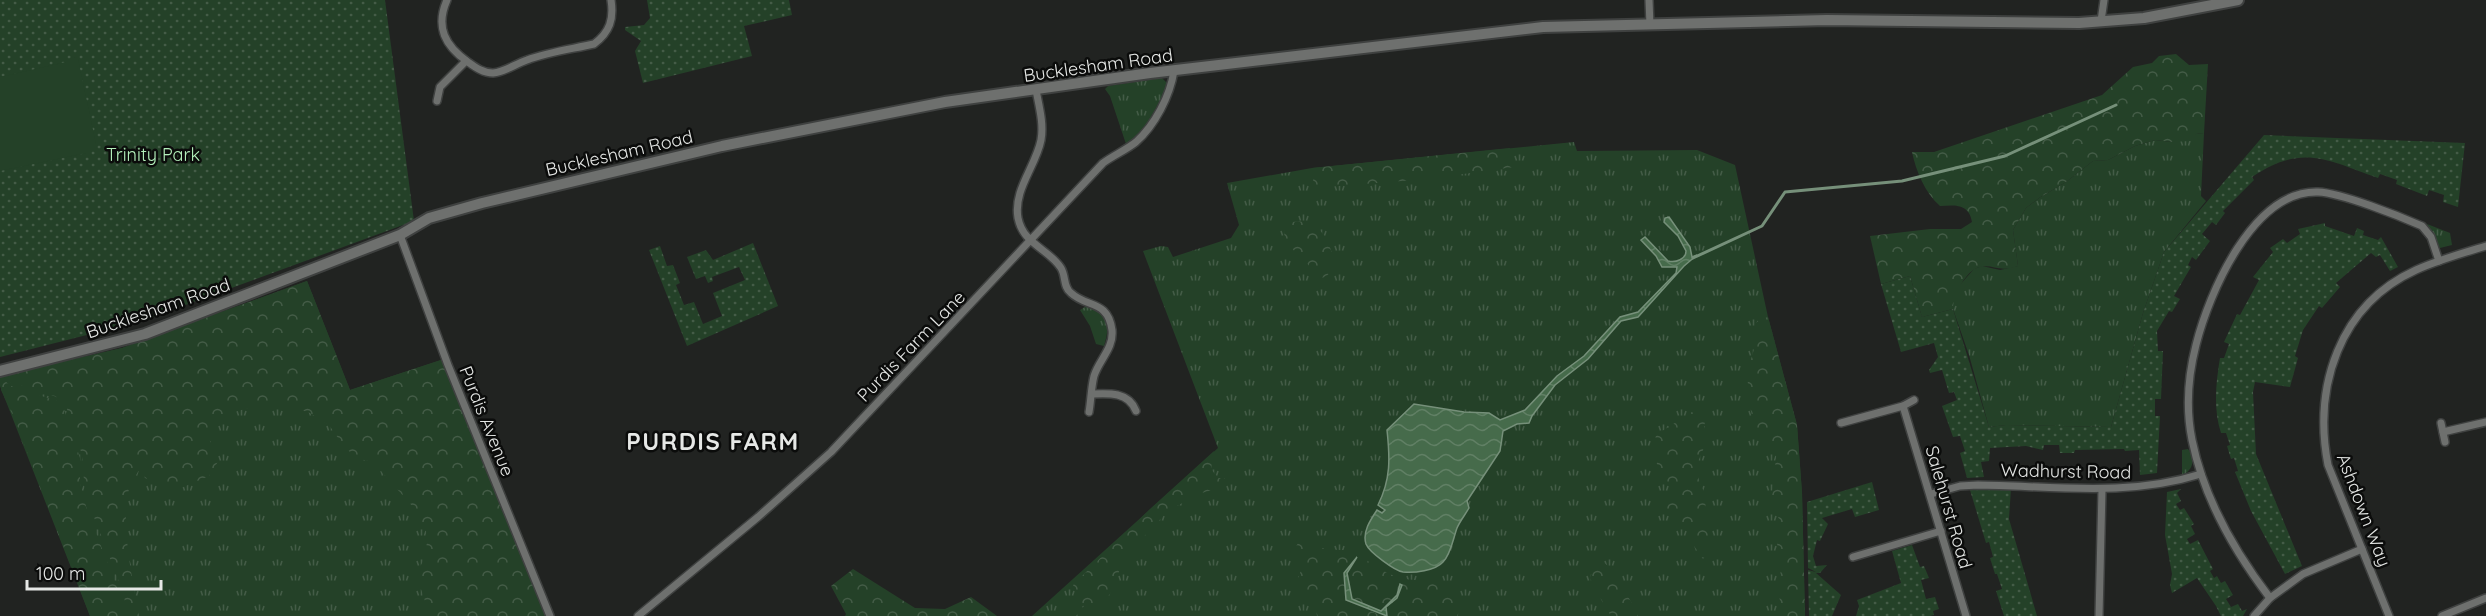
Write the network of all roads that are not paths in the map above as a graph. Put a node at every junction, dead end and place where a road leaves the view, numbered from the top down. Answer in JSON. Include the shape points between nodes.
{"nodes":[{"id":1,"x":447,"y":0,"type":"edge"},
{"id":2,"x":611,"y":0,"type":"edge"},
{"id":3,"x":1649,"y":0,"type":"edge"},
{"id":4,"x":2104,"y":0,"type":"edge"},
{"id":5,"x":2238,"y":0,"type":"edge"},
{"id":6,"x":2101,"y":21,"type":"junction"},
{"id":7,"x":1650,"y":25,"type":"junction"},
{"id":8,"x":466,"y":61,"type":"junction"},
{"id":9,"x":1174,"y":71,"type":"junction"},
{"id":10,"x":1036,"y":90,"type":"junction"},
{"id":11,"x":437,"y":101,"type":"dead end"},
{"id":12,"x":400,"y":236,"type":"junction"},
{"id":13,"x":1031,"y":242,"type":"junction"},
{"id":14,"x":2486,"y":246,"type":"edge"},
{"id":15,"x":2439,"y":261,"type":"junction"},
{"id":16,"x":0,"y":371,"type":"edge"},
{"id":17,"x":1092,"y":394,"type":"junction"},
{"id":18,"x":1914,"y":400,"type":"dead end"},
{"id":19,"x":1904,"y":406,"type":"junction"},
{"id":20,"x":1136,"y":411,"type":"dead end"},
{"id":21,"x":1089,"y":412,"type":"dead end"},
{"id":22,"x":2486,"y":422,"type":"edge"},
{"id":23,"x":1841,"y":423,"type":"dead end"},
{"id":24,"x":2440,"y":423,"type":"dead end"},
{"id":25,"x":2443,"y":432,"type":"junction"},
{"id":26,"x":2445,"y":442,"type":"dead end"},
{"id":27,"x":2200,"y":474,"type":"junction"},
{"id":28,"x":2102,"y":490,"type":"junction"},
{"id":29,"x":1931,"y":494,"type":"junction"},
{"id":30,"x":1941,"y":531,"type":"junction"},
{"id":31,"x":2362,"y":549,"type":"junction"},
{"id":32,"x":1853,"y":557,"type":"dead end"},
{"id":33,"x":2270,"y":597,"type":"junction"},
{"id":34,"x":2486,"y":598,"type":"edge"},
{"id":35,"x":550,"y":616,"type":"edge"},
{"id":36,"x":638,"y":616,"type":"edge"},
{"id":37,"x":1966,"y":616,"type":"edge"},
{"id":38,"x":2099,"y":616,"type":"edge"},
{"id":39,"x":2254,"y":616,"type":"edge"},
{"id":40,"x":2389,"y":616,"type":"edge"},
{"id":41,"x":2442,"y":616,"type":"edge"}],
"edges":[{"from":1,"to":8,"type":"street","via":[[441,17],[444,38]]},
{"from":2,"to":8,"type":"street","via":[[612,22],[594,44],[528,59],[492,73]]},
{"from":3,"to":7,"type":"street"},
{"from":4,"to":6,"type":"street"},
{"from":5,"to":6,"type":"street","name":"Bucklesham Road","via":[[2144,18]]},
{"from":6,"to":7,"type":"street","name":"Bucklesham Road","via":[[1827,20]]},
{"from":7,"to":9,"type":"street","name":"Bucklesham Road","via":[[1521,29]]},
{"from":8,"to":11,"type":"street","via":[[440,87]]},
{"from":9,"to":10,"type":"street","name":"Bucklesham Road"},
{"from":9,"to":13,"type":"street","name":"Purdis Farm Lane","via":[[1169,90],[1148,130],[1103,163]]},
{"from":10,"to":12,"type":"street","name":"Bucklesham Road","via":[[945,102],[722,146],[482,202],[429,218]]},
{"from":10,"to":13,"type":"street","via":[[1041,138],[1017,210],[1020,225]]},
{"from":12,"to":16,"type":"street","name":"Bucklesham Road","via":[[145,334]]},
{"from":12,"to":35,"type":"street","name":"Purdis Avenue"},
{"from":13,"to":17,"type":"street","via":[[1061,268],[1068,290],[1101,307],[1110,322],[1111,344],[1098,366]]},
{"from":13,"to":36,"type":"street","name":"Purdis Farm Lane","via":[[831,452]]},
{"from":14,"to":15,"type":"street","name":"Ashdown Way"},
{"from":15,"to":27,"type":"street","via":[[2431,237],[2422,226],[2334,194],[2296,196],[2259,221],[2237,248],[2195,347],[2189,421]]},
{"from":15,"to":31,"type":"street","name":"Ashdown Way","via":[[2397,280],[2369,304],[2343,339],[2327,381],[2323,413],[2328,465]]},
{"from":17,"to":20,"type":"street","via":[[1121,395],[1132,402]]},
{"from":17,"to":21,"type":"street"},
{"from":18,"to":19,"type":"street"},
{"from":19,"to":23,"type":"street"},
{"from":19,"to":29,"type":"street","name":"Salehurst Road"},
{"from":22,"to":25,"type":"street"},
{"from":24,"to":25,"type":"street"},
{"from":25,"to":26,"type":"street"},
{"from":27,"to":28,"type":"street","name":"Wadhurst Road","via":[[2171,483]]},
{"from":27,"to":33,"type":"street","via":[[2238,553]]},
{"from":28,"to":29,"type":"street","name":"Wadhurst Road","via":[[1978,485]]},
{"from":28,"to":38,"type":"street"},
{"from":29,"to":30,"type":"street","name":"Salehurst Road"},
{"from":30,"to":32,"type":"street"},
{"from":30,"to":37,"type":"street","name":"Salehurst Road"},
{"from":31,"to":33,"type":"street","via":[[2303,574]]},
{"from":31,"to":40,"type":"street","name":"Ashdown Way"},
{"from":33,"to":39,"type":"street"},
{"from":34,"to":41,"type":"street"}]}
